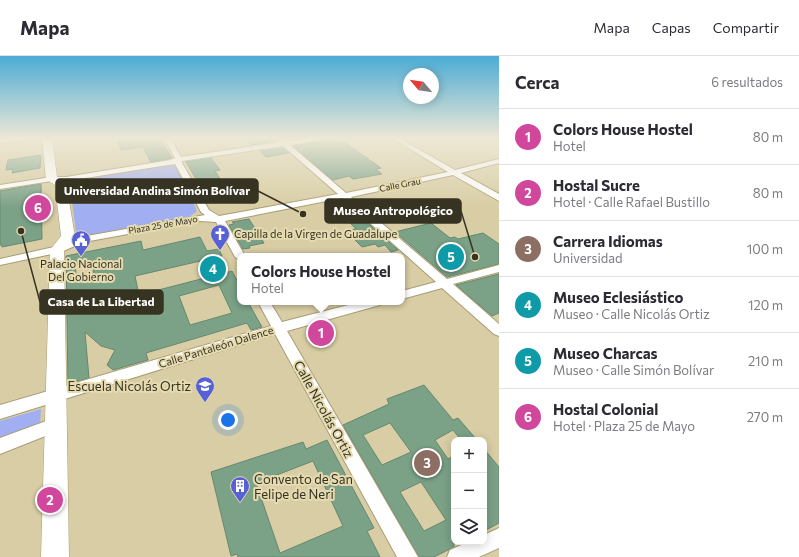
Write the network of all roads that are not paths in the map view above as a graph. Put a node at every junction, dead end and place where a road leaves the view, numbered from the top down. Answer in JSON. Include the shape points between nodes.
{"nodes":[{"id":1,"x":50,"y":161,"type":"edge"},
{"id":2,"x":173,"y":161,"type":"edge"},
{"id":3,"x":178,"y":161,"type":"edge"},
{"id":4,"x":307,"y":161,"type":"edge"},
{"id":5,"x":435,"y":161,"type":"edge"},
{"id":6,"x":498,"y":161,"type":"edge"},
{"id":7,"x":455,"y":173,"type":"junction"},
{"id":8,"x":52,"y":179,"type":"junction"},
{"id":9,"x":0,"y":187,"type":"edge"},
{"id":10,"x":346,"y":195,"type":"junction"},
{"id":11,"x":499,"y":198,"type":"edge"},
{"id":12,"x":219,"y":219,"type":"junction"},
{"id":13,"x":57,"y":250,"type":"junction"},
{"id":14,"x":238,"y":253,"type":"edge"},
{"id":15,"x":0,"y":262,"type":"edge"},
{"id":16,"x":499,"y":268,"type":"edge"},
{"id":17,"x":446,"y":283,"type":"junction"},
{"id":18,"x":405,"y":294,"type":"edge"},
{"id":19,"x":266,"y":305,"type":"edge"},
{"id":20,"x":365,"y":305,"type":"edge"},
{"id":21,"x":279,"y":328,"type":"junction"},
{"id":22,"x":499,"y":331,"type":"edge"},
{"id":23,"x":56,"y":396,"type":"junction"},
{"id":24,"x":0,"y":412,"type":"edge"},
{"id":25,"x":57,"y":424,"type":"junction"},
{"id":26,"x":0,"y":446,"type":"edge"},
{"id":27,"x":499,"y":538,"type":"edge"},
{"id":28,"x":55,"y":557,"type":"edge"},
{"id":29,"x":408,"y":557,"type":"edge"},
{"id":30,"x":457,"y":557,"type":"edge"}],
"edges":[{"from":1,"to":8,"type":"main road"},
{"from":2,"to":8,"type":"street","via":[[66,179]]},
{"from":3,"to":12,"type":"street","name":"Plaza 25 de Mayo","via":[[205,212]]},
{"from":4,"to":10,"type":"street"},
{"from":5,"to":7,"type":"street"},
{"from":6,"to":7,"type":"street","name":"Calle Grau"},
{"from":7,"to":10,"type":"street","name":"Calle Grau"},
{"from":7,"to":11,"type":"street"},
{"from":8,"to":9,"type":"street"},
{"from":8,"to":13,"type":"main road","via":[[60,183],[68,237]]},
{"from":10,"to":12,"type":"street","name":"Calle Grau"},
{"from":10,"to":17,"type":"street"},
{"from":12,"to":13,"type":"street","name":"Plaza 25 de Mayo","via":[[200,218],[81,240]]},
{"from":12,"to":14,"type":"street"},
{"from":13,"to":15,"type":"street","name":"Plaza 25 de Mayo"},
{"from":13,"to":23,"type":"main road"},
{"from":16,"to":17,"type":"street"},
{"from":17,"to":18,"type":"street"},
{"from":17,"to":22,"type":"street"},
{"from":19,"to":21,"type":"street","name":"Calle Nicolás Ortiz"},
{"from":20,"to":21,"type":"street","name":"Calle Pantaleón Dalence"},
{"from":21,"to":23,"type":"street","name":"Calle Pantaleón Dalence"},
{"from":21,"to":29,"type":"street","name":"Calle Nicolás Ortiz"},
{"from":23,"to":24,"type":"street","name":"Calle Pantaleón Dalence"},
{"from":23,"to":25,"type":"main road"},
{"from":25,"to":26,"type":"street"},
{"from":25,"to":28,"type":"main road"},
{"from":27,"to":30,"type":"street"}]}
